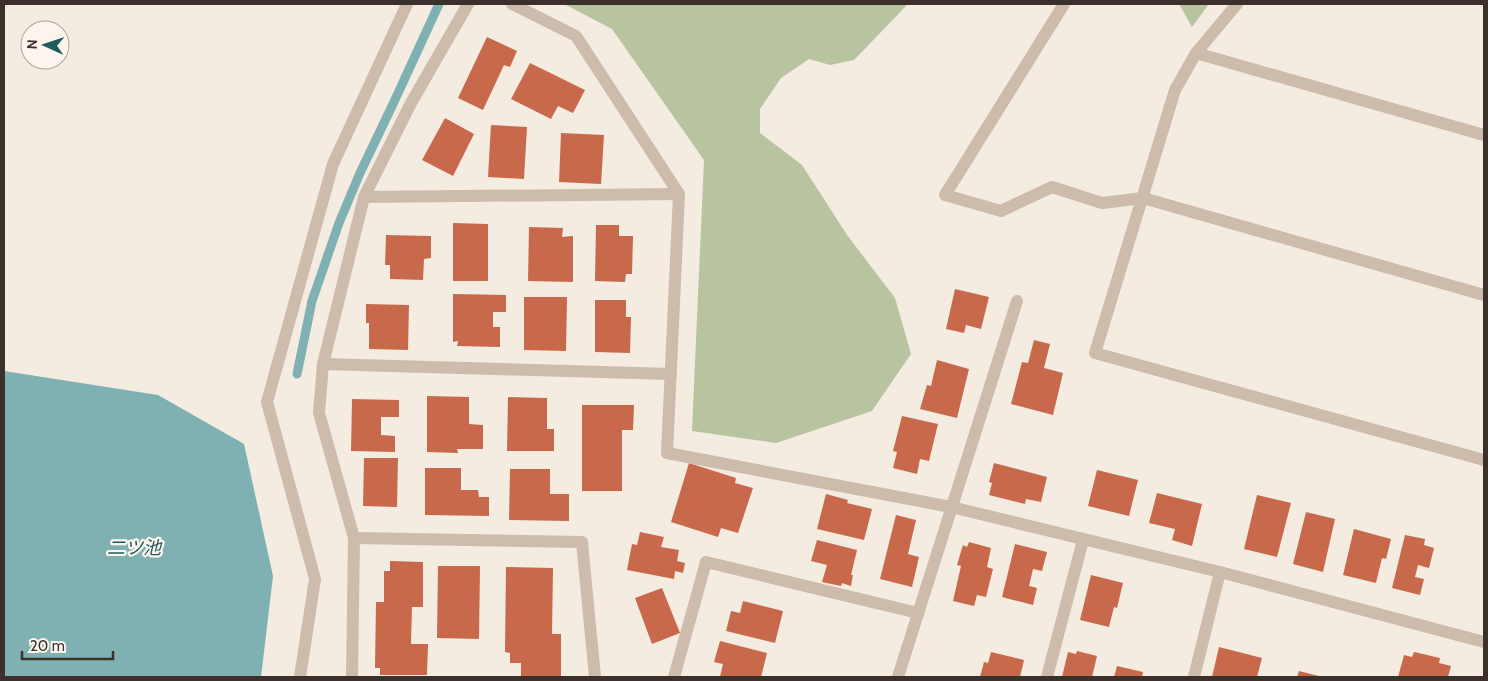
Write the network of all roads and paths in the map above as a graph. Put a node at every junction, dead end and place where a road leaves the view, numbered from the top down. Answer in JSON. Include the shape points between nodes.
{"nodes":[{"id":1,"x":407,"y":4,"type":"edge"},
{"id":2,"x":468,"y":4,"type":"edge"},
{"id":3,"x":512,"y":4,"type":"edge"},
{"id":4,"x":1064,"y":4,"type":"edge"},
{"id":5,"x":1237,"y":4,"type":"edge"},
{"id":6,"x":1196,"y":53,"type":"junction"},
{"id":7,"x":1484,"y":135,"type":"edge"},
{"id":8,"x":679,"y":194,"type":"junction"},
{"id":9,"x":364,"y":197,"type":"junction"},
{"id":10,"x":1143,"y":198,"type":"junction"},
{"id":11,"x":1484,"y":295,"type":"edge"},
{"id":12,"x":1017,"y":301,"type":"dead end"},
{"id":13,"x":323,"y":364,"type":"junction"},
{"id":14,"x":671,"y":374,"type":"junction"},
{"id":15,"x":1484,"y":460,"type":"edge"},
{"id":16,"x":951,"y":507,"type":"junction"},
{"id":17,"x":354,"y":538,"type":"junction"},
{"id":18,"x":1083,"y":540,"type":"junction"},
{"id":19,"x":1220,"y":572,"type":"junction"},
{"id":20,"x":918,"y":613,"type":"junction"},
{"id":21,"x":1484,"y":642,"type":"edge"},
{"id":22,"x":300,"y":677,"type":"edge"},
{"id":23,"x":352,"y":677,"type":"edge"},
{"id":24,"x":595,"y":677,"type":"edge"},
{"id":25,"x":674,"y":677,"type":"edge"},
{"id":26,"x":898,"y":677,"type":"edge"},
{"id":27,"x":1047,"y":677,"type":"edge"},
{"id":28,"x":1194,"y":677,"type":"edge"}],
"edges":[{"from":1,"to":22,"type":"street","via":[[333,164],[267,402],[314,579]]},
{"from":2,"to":9,"type":"street","via":[[410,103]]},
{"from":3,"to":8,"type":"street","via":[[576,36]]},
{"from":4,"to":10,"type":"street","via":[[945,195],[1001,211],[1052,186],[1102,202]]},
{"from":5,"to":6,"type":"street"},
{"from":6,"to":7,"type":"street"},
{"from":6,"to":10,"type":"street","via":[[1175,90]]},
{"from":8,"to":9,"type":"street"},
{"from":8,"to":14,"type":"street"},
{"from":9,"to":13,"type":"street"},
{"from":10,"to":11,"type":"street"},
{"from":10,"to":15,"type":"street","via":[[1095,353]]},
{"from":12,"to":16,"type":"street"},
{"from":13,"to":14,"type":"street"},
{"from":13,"to":17,"type":"street","via":[[319,413]]},
{"from":14,"to":16,"type":"street","via":[[667,453]]},
{"from":16,"to":18,"type":"street"},
{"from":16,"to":20,"type":"street"},
{"from":17,"to":23,"type":"street"},
{"from":17,"to":24,"type":"street","via":[[582,542]]},
{"from":18,"to":19,"type":"street"},
{"from":18,"to":27,"type":"street"},
{"from":19,"to":21,"type":"street"},
{"from":19,"to":28,"type":"street"},
{"from":20,"to":25,"type":"street","via":[[706,562]]},
{"from":20,"to":26,"type":"street"}]}
